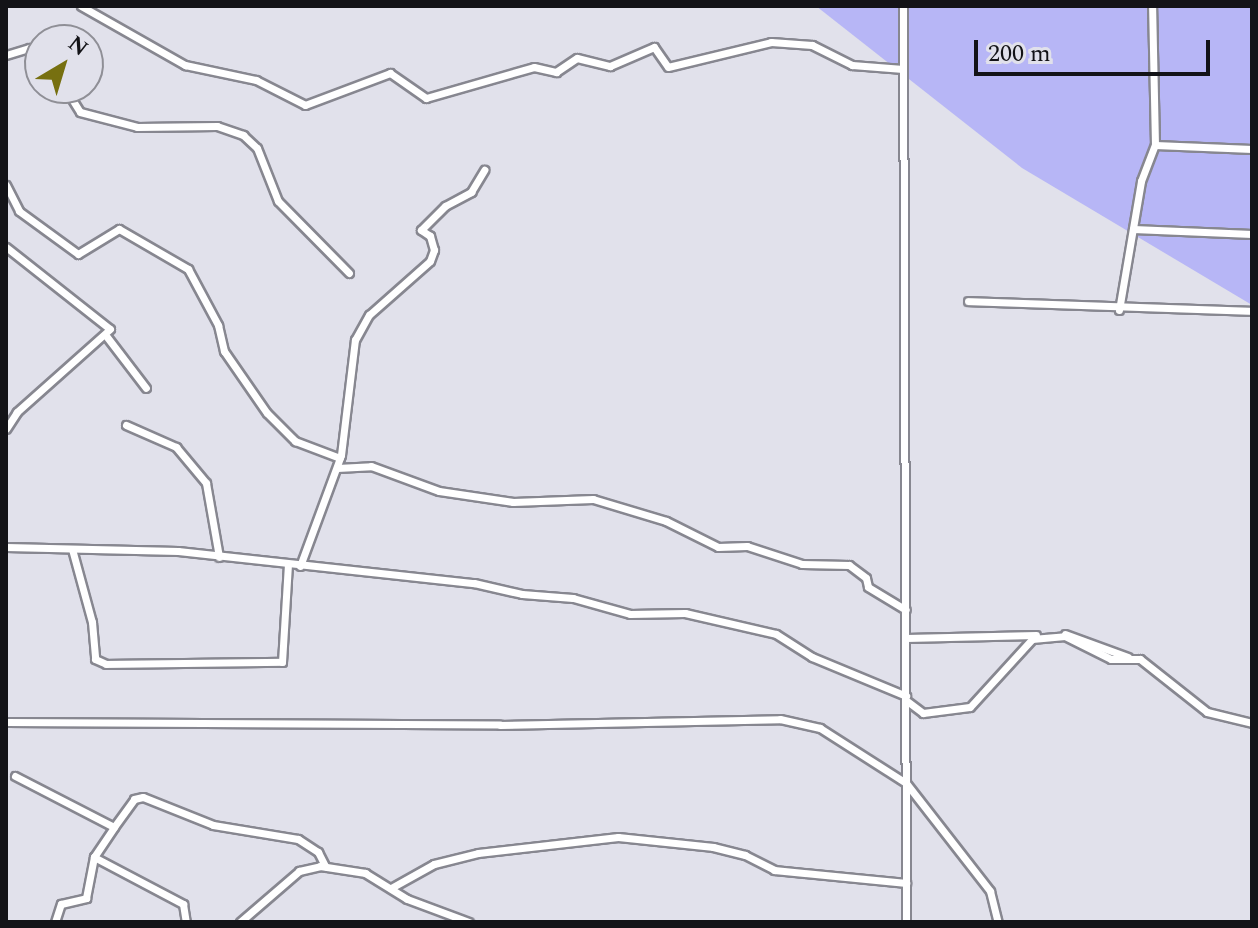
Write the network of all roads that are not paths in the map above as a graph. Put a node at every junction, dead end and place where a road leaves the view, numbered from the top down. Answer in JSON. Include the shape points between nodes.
{"nodes":[{"id":1,"x":81,"y":6,"type":"edge"},
{"id":2,"x":903,"y":6,"type":"edge"},
{"id":3,"x":1152,"y":6,"type":"edge"},
{"id":4,"x":903,"y":69,"type":"junction"},
{"id":5,"x":75,"y":104,"type":"edge"},
{"id":6,"x":1155,"y":145,"type":"junction"},
{"id":7,"x":1252,"y":149,"type":"edge"},
{"id":8,"x":484,"y":170,"type":"dead end"},
{"id":9,"x":6,"y":185,"type":"edge"},
{"id":10,"x":1133,"y":229,"type":"junction"},
{"id":11,"x":1252,"y":234,"type":"edge"},
{"id":12,"x":6,"y":247,"type":"edge"},
{"id":13,"x":349,"y":273,"type":"dead end"},
{"id":14,"x":968,"y":301,"type":"dead end"},
{"id":15,"x":1119,"y":310,"type":"junction"},
{"id":16,"x":1252,"y":311,"type":"edge"},
{"id":17,"x":107,"y":337,"type":"junction"},
{"id":18,"x":146,"y":388,"type":"dead end"},
{"id":19,"x":126,"y":425,"type":"dead end"},
{"id":20,"x":6,"y":429,"type":"edge"},
{"id":21,"x":340,"y":458,"type":"junction"},
{"id":22,"x":337,"y":468,"type":"junction"},
{"id":23,"x":6,"y":547,"type":"edge"},
{"id":24,"x":72,"y":549,"type":"junction"},
{"id":25,"x":219,"y":557,"type":"junction"},
{"id":26,"x":288,"y":564,"type":"junction"},
{"id":27,"x":300,"y":566,"type":"junction"},
{"id":28,"x":906,"y":610,"type":"junction"},
{"id":29,"x":906,"y":638,"type":"junction"},
{"id":30,"x":1130,"y":657,"type":"junction"},
{"id":31,"x":906,"y":698,"type":"junction"},
{"id":32,"x":6,"y":722,"type":"edge"},
{"id":33,"x":1252,"y":723,"type":"edge"},
{"id":34,"x":15,"y":776,"type":"dead end"},
{"id":35,"x":906,"y":783,"type":"junction"},
{"id":36,"x":114,"y":827,"type":"junction"},
{"id":37,"x":94,"y":857,"type":"junction"},
{"id":38,"x":325,"y":866,"type":"junction"},
{"id":39,"x":906,"y":883,"type":"junction"},
{"id":40,"x":391,"y":888,"type":"junction"},
{"id":41,"x":55,"y":922,"type":"edge"},
{"id":42,"x":186,"y":922,"type":"edge"},
{"id":43,"x":240,"y":922,"type":"edge"},
{"id":44,"x":469,"y":922,"type":"edge"},
{"id":45,"x":906,"y":922,"type":"edge"},
{"id":46,"x":998,"y":922,"type":"edge"}],
"edges":[{"from":1,"to":4,"type":"street","via":[[185,65],[256,80],[305,105],[390,73],[426,98],[534,67],[556,72],[577,58],[610,66],[654,47],[668,67],[771,42],[812,45],[852,65]]},
{"from":2,"to":4,"type":"street"},
{"from":3,"to":6,"type":"street"},
{"from":4,"to":28,"type":"street"},
{"from":5,"to":13,"type":"street","via":[[80,112],[137,127],[217,126],[243,135],[257,148],[278,201]]},
{"from":6,"to":7,"type":"street"},
{"from":6,"to":10,"type":"street"},
{"from":8,"to":21,"type":"street","via":[[471,192],[445,206],[421,230],[430,236],[430,261],[369,315],[355,340]]},
{"from":9,"to":21,"type":"street","via":[[19,211],[78,254],[119,229],[188,269],[218,325],[224,351],[267,413],[295,441]]},
{"from":10,"to":11,"type":"street"},
{"from":10,"to":15,"type":"street"},
{"from":12,"to":17,"type":"street","via":[[105,322],[110,329]]},
{"from":14,"to":15,"type":"street"},
{"from":15,"to":16,"type":"street"},
{"from":17,"to":18,"type":"street"},
{"from":17,"to":20,"type":"street","via":[[17,412]]},
{"from":19,"to":25,"type":"street","via":[[176,447],[206,483]]},
{"from":21,"to":22,"type":"street"},
{"from":22,"to":27,"type":"street"},
{"from":22,"to":28,"type":"street","via":[[378,467],[439,491],[513,502],[593,499],[648,513],[718,547],[747,546],[802,564],[849,565],[868,587]]},
{"from":23,"to":24,"type":"street"},
{"from":24,"to":25,"type":"street"},
{"from":24,"to":26,"type":"street","via":[[92,622],[95,659],[106,664],[282,662]]},
{"from":25,"to":26,"type":"street"},
{"from":26,"to":27,"type":"street"},
{"from":27,"to":31,"type":"street","via":[[474,583],[588,601],[619,613],[685,613],[760,629]]},
{"from":28,"to":29,"type":"street"},
{"from":29,"to":30,"type":"street","via":[[1076,634]]},
{"from":29,"to":31,"type":"street"},
{"from":30,"to":31,"type":"street","via":[[1111,659],[1065,636],[1032,639],[970,707],[923,713]]},
{"from":30,"to":33,"type":"street","via":[[1162,672],[1207,712]]},
{"from":31,"to":35,"type":"street"},
{"from":32,"to":35,"type":"street","via":[[500,725],[780,719],[820,728]]},
{"from":34,"to":36,"type":"street"},
{"from":35,"to":39,"type":"street"},
{"from":35,"to":46,"type":"street","via":[[990,891]]},
{"from":36,"to":37,"type":"street"},
{"from":36,"to":38,"type":"street","via":[[134,799],[143,797],[213,825],[298,839],[318,852]]},
{"from":37,"to":41,"type":"street","via":[[86,898],[58,907]]},
{"from":37,"to":42,"type":"street","via":[[183,904]]},
{"from":38,"to":40,"type":"street","via":[[365,873]]},
{"from":38,"to":43,"type":"street","via":[[299,871]]},
{"from":39,"to":40,"type":"street","via":[[774,870],[713,847],[618,837],[478,853],[434,864]]},
{"from":39,"to":45,"type":"street"},
{"from":40,"to":44,"type":"street"}]}
